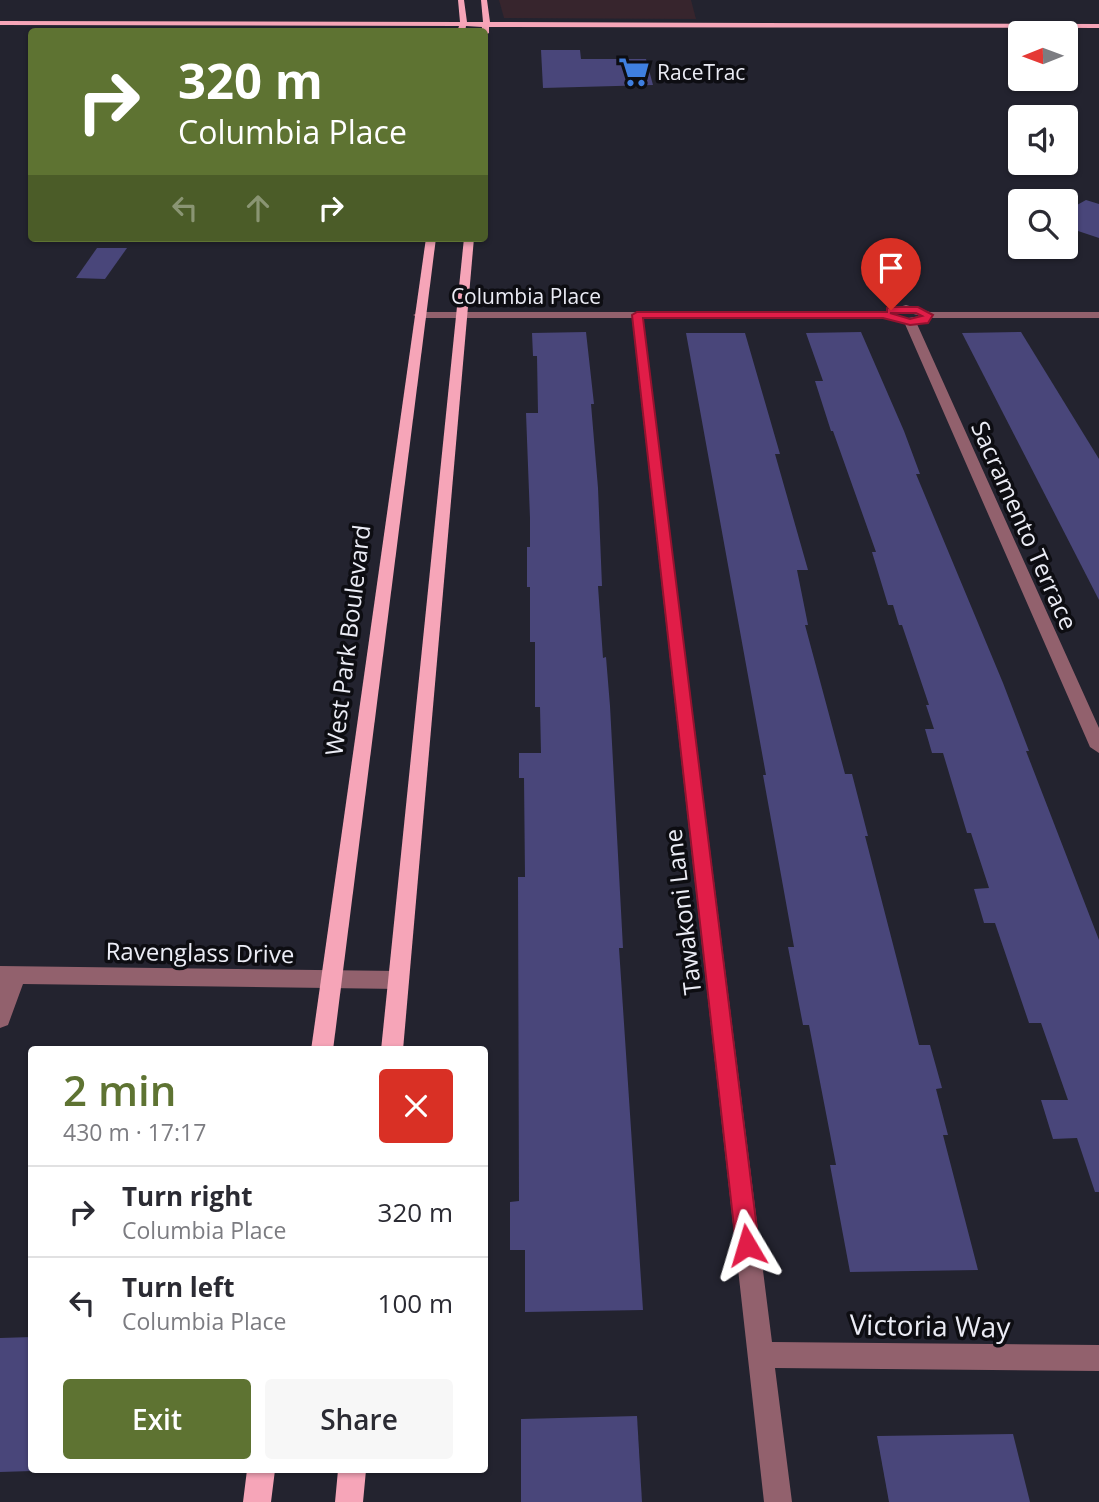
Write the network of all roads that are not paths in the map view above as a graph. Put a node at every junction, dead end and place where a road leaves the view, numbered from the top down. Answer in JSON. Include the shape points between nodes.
{"nodes":[{"id":1,"x":461,"y":0,"type":"edge"},
{"id":2,"x":484,"y":0,"type":"edge"},
{"id":3,"x":0,"y":23,"type":"edge"},
{"id":4,"x":1004,"y":26,"type":"junction"},
{"id":5,"x":1099,"y":26,"type":"edge"},
{"id":6,"x":176,"y":28,"type":"edge"},
{"id":7,"x":461,"y":28,"type":"edge"},
{"id":8,"x":485,"y":28,"type":"edge"},
{"id":9,"x":711,"y":29,"type":"junction"},
{"id":10,"x":1008,"y":29,"type":"edge"},
{"id":11,"x":488,"y":30,"type":"edge"},
{"id":12,"x":0,"y":31,"type":"edge"},
{"id":13,"x":28,"y":31,"type":"edge"},
{"id":14,"x":1078,"y":33,"type":"edge"},
{"id":15,"x":1099,"y":33,"type":"edge"},
{"id":16,"x":1008,"y":34,"type":"edge"},
{"id":17,"x":429,"y":242,"type":"edge"},
{"id":18,"x":469,"y":242,"type":"edge"},
{"id":19,"x":462,"y":315,"type":"junction"},
{"id":20,"x":637,"y":315,"type":"junction"},
{"id":21,"x":885,"y":315,"type":"junction"},
{"id":22,"x":928,"y":315,"type":"junction"},
{"id":23,"x":1099,"y":315,"type":"edge"},
{"id":24,"x":419,"y":316,"type":"junction"},
{"id":25,"x":910,"y":322,"type":"junction"},
{"id":26,"x":1099,"y":747,"type":"edge"},
{"id":27,"x":8,"y":975,"type":"edge"},
{"id":28,"x":399,"y":980,"type":"junction"},
{"id":29,"x":332,"y":981,"type":"junction"},
{"id":30,"x":0,"y":1019,"type":"edge"},
{"id":31,"x":323,"y":1046,"type":"edge"},
{"id":32,"x":392,"y":1046,"type":"edge"},
{"id":33,"x":761,"y":1355,"type":"junction"},
{"id":34,"x":1099,"y":1358,"type":"edge"},
{"id":35,"x":261,"y":1473,"type":"edge"},
{"id":36,"x":352,"y":1473,"type":"edge"},
{"id":37,"x":257,"y":1502,"type":"edge"},
{"id":38,"x":349,"y":1502,"type":"edge"},
{"id":39,"x":778,"y":1502,"type":"edge"}],
"edges":[{"from":1,"to":7,"type":"main road"},
{"from":2,"to":8,"type":"main road"},
{"from":3,"to":6,"type":"main road"},
{"from":4,"to":5,"type":"main road"},
{"from":4,"to":9,"type":"main road"},
{"from":4,"to":10,"type":"main road"},
{"from":6,"to":7,"type":"main road"},
{"from":9,"to":11,"type":"main road"},
{"from":9,"to":16,"type":"main road"},
{"from":12,"to":13,"type":"main road"},
{"from":14,"to":15,"type":"main road"},
{"from":17,"to":24,"type":"main road","name":"West Park Boulevard"},
{"from":18,"to":19,"type":"main road"},
{"from":19,"to":20,"type":"street","name":"Columbia Place"},
{"from":19,"to":24,"type":"street","name":"Columbia Place"},
{"from":19,"to":28,"type":"main road"},
{"from":20,"to":21,"type":"street","name":"Columbia Place"},
{"from":20,"to":33,"type":"street","name":"Tawakoni Lane"},
{"from":21,"to":22,"type":"street","name":"Columbia Place","via":[[903,309]]},
{"from":21,"to":25,"type":"street","name":"Columbia Place"},
{"from":22,"to":23,"type":"street","name":"Columbia Place"},
{"from":22,"to":25,"type":"street","name":"Columbia Place"},
{"from":24,"to":29,"type":"main road","name":"West Park Boulevard"},
{"from":25,"to":26,"type":"street","name":"Sacramento Terrace"},
{"from":27,"to":29,"type":"street","name":"Ravenglass Drive"},
{"from":27,"to":30,"type":"street"},
{"from":28,"to":29,"type":"street","name":"Ravenglass Drive"},
{"from":28,"to":32,"type":"main road"},
{"from":29,"to":31,"type":"main road","name":"West Park Boulevard"},
{"from":33,"to":34,"type":"street","name":"Victoria Way"},
{"from":33,"to":39,"type":"street","name":"Tawakoni Lane"},
{"from":35,"to":37,"type":"main road"},
{"from":36,"to":38,"type":"main road"}]}
